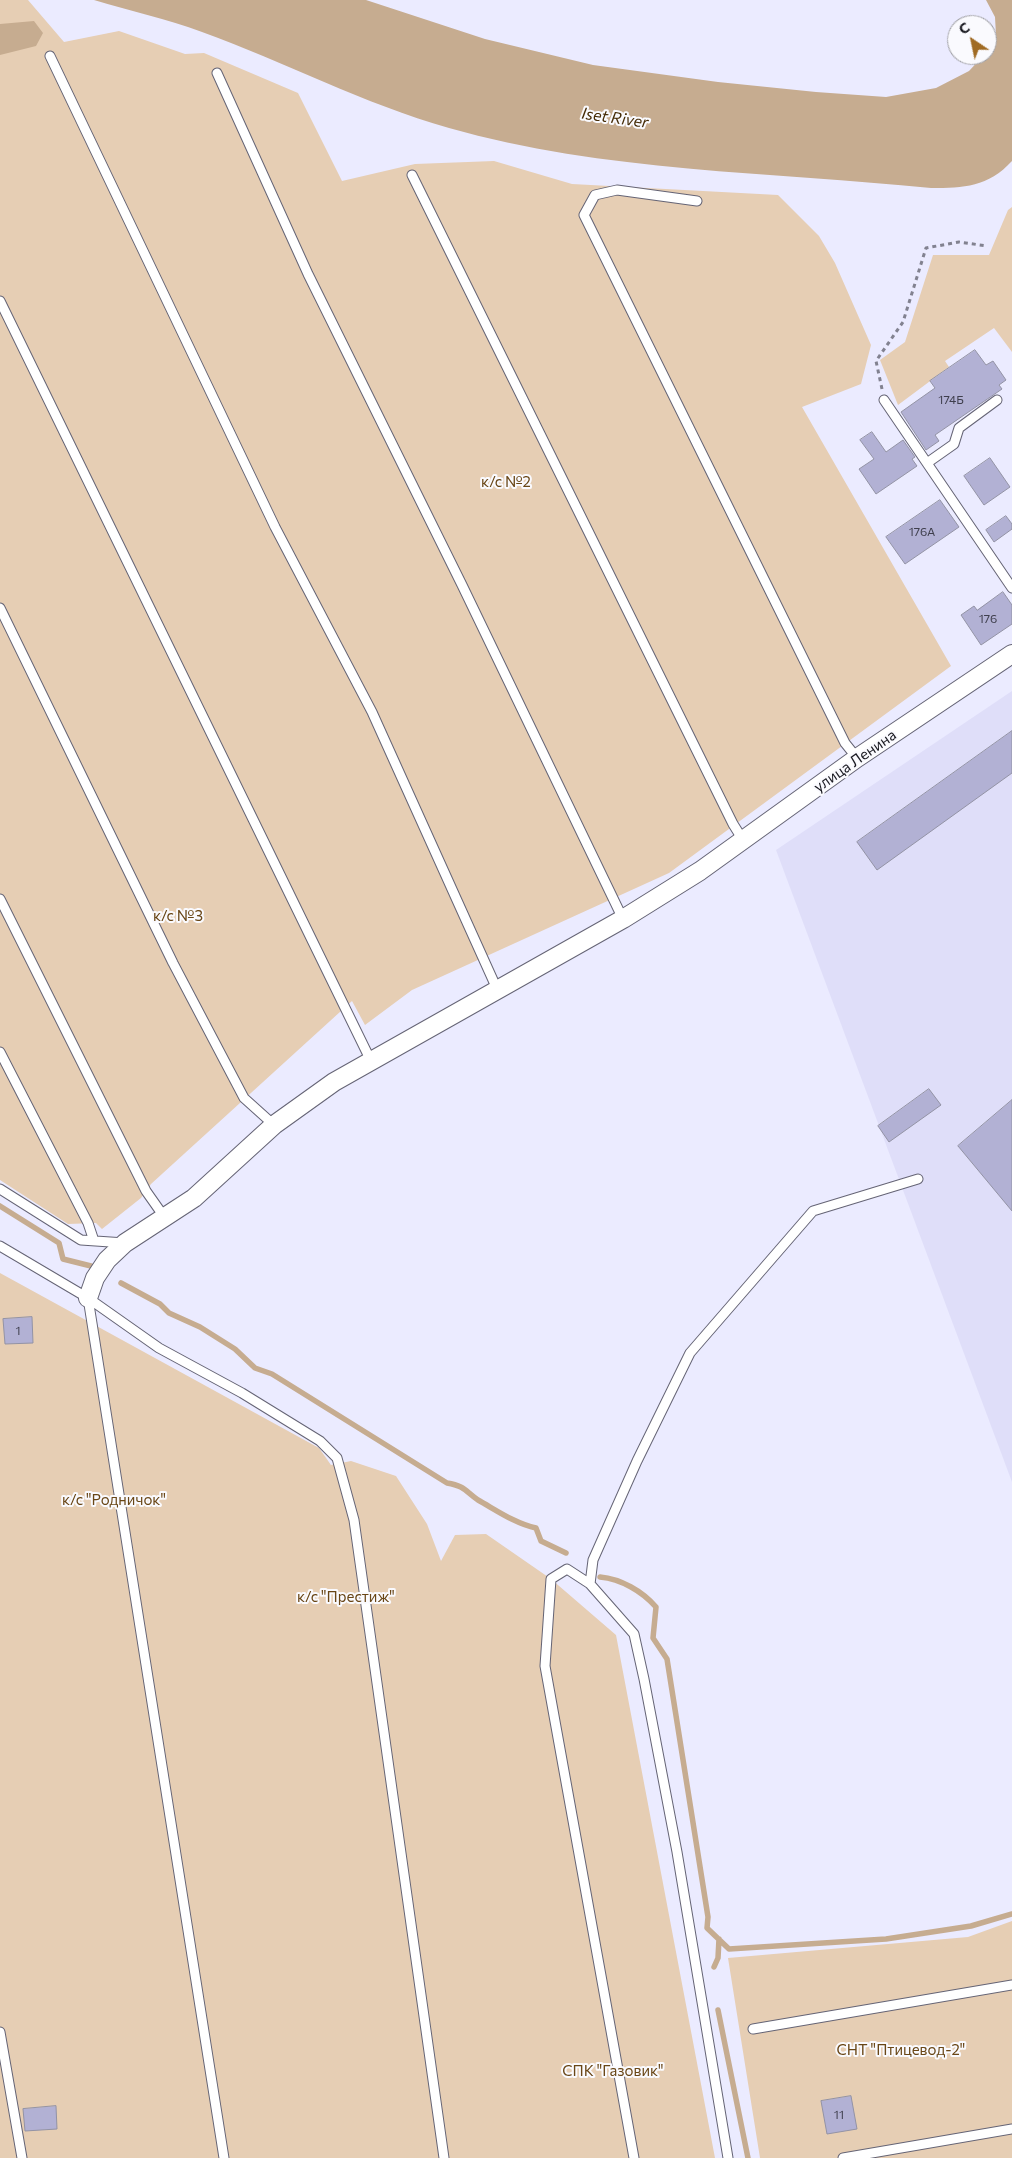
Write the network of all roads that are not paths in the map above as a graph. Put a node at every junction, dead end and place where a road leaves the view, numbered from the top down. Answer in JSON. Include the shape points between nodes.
{"nodes":[{"id":1,"x":50,"y":56,"type":"dead end"},
{"id":2,"x":217,"y":73,"type":"dead end"},
{"id":3,"x":412,"y":175,"type":"dead end"},
{"id":4,"x":697,"y":201,"type":"dead end"},
{"id":5,"x":0,"y":301,"type":"edge"},
{"id":6,"x":884,"y":400,"type":"road end"},
{"id":7,"x":997,"y":400,"type":"dead end"},
{"id":8,"x":927,"y":463,"type":"junction"},
{"id":9,"x":1012,"y":588,"type":"edge"},
{"id":10,"x":0,"y":608,"type":"edge"},
{"id":11,"x":1012,"y":654,"type":"edge"},
{"id":12,"x":857,"y":758,"type":"junction"},
{"id":13,"x":743,"y":840,"type":"junction"},
{"id":14,"x":0,"y":899,"type":"edge"},
{"id":15,"x":623,"y":919,"type":"junction"},
{"id":16,"x":497,"y":989,"type":"junction"},
{"id":17,"x":0,"y":1052,"type":"edge"},
{"id":18,"x":371,"y":1061,"type":"junction"},
{"id":19,"x":274,"y":1124,"type":"junction"},
{"id":20,"x":918,"y":1179,"type":"dead end"},
{"id":21,"x":0,"y":1189,"type":"edge"},
{"id":22,"x":165,"y":1218,"type":"junction"},
{"id":23,"x":94,"y":1241,"type":"junction"},
{"id":24,"x":125,"y":1243,"type":"junction"},
{"id":25,"x":0,"y":1246,"type":"edge"},
{"id":26,"x":88,"y":1298,"type":"junction"},
{"id":27,"x":590,"y":1584,"type":"junction"},
{"id":28,"x":1012,"y":1985,"type":"edge"},
{"id":29,"x":753,"y":2029,"type":"dead end"},
{"id":30,"x":0,"y":2032,"type":"edge"},
{"id":31,"x":1012,"y":2129,"type":"edge"},
{"id":32,"x":22,"y":2158,"type":"edge"},
{"id":33,"x":224,"y":2158,"type":"edge"},
{"id":34,"x":444,"y":2158,"type":"edge"},
{"id":35,"x":634,"y":2158,"type":"edge"},
{"id":36,"x":728,"y":2158,"type":"edge"},
{"id":37,"x":843,"y":2158,"type":"edge"}],
"edges":[{"from":1,"to":16,"type":"lane","via":[[275,527],[372,712]]},
{"from":2,"to":15,"type":"lane","via":[[308,274]]},
{"from":3,"to":13,"type":"lane"},
{"from":4,"to":12,"type":"lane","via":[[617,190],[595,195],[584,215],[845,743]]},
{"from":5,"to":18,"type":"lane"},
{"from":6,"to":8,"type":"lane"},
{"from":7,"to":8,"type":"lane","via":[[959,428],[954,444]]},
{"from":8,"to":9,"type":"lane"},
{"from":10,"to":19,"type":"lane","via":[[173,963],[244,1098]]},
{"from":11,"to":12,"type":"street","name":"улица Ленина"},
{"from":12,"to":13,"type":"street","name":"улица Ленина"},
{"from":13,"to":15,"type":"street","name":"улица Ленина"},
{"from":14,"to":22,"type":"lane","via":[[146,1191]]},
{"from":15,"to":16,"type":"street","name":"улица Ленина"},
{"from":16,"to":18,"type":"street","name":"улица Ленина"},
{"from":17,"to":23,"type":"lane","via":[[88,1223]]},
{"from":18,"to":19,"type":"street","name":"улица Ленина","via":[[334,1082]]},
{"from":19,"to":22,"type":"street","name":"улица Ленина","via":[[194,1198]]},
{"from":20,"to":27,"type":"lane","via":[[813,1211],[690,1353],[593,1560]]},
{"from":21,"to":23,"type":"lane","via":[[81,1240]]},
{"from":22,"to":24,"type":"street","name":"улица Ленина"},
{"from":23,"to":24,"type":"lane"},
{"from":24,"to":26,"type":"street","name":"улица Ленина","via":[[103,1266]]},
{"from":25,"to":26,"type":"lane"},
{"from":26,"to":33,"type":"lane"},
{"from":26,"to":34,"type":"lane","via":[[159,1348],[242,1393],[320,1441],[337,1458],[354,1520]]},
{"from":27,"to":35,"type":"lane","via":[[567,1569],[551,1579],[545,1666]]},
{"from":27,"to":36,"type":"lane","via":[[634,1634],[677,1852]]},
{"from":28,"to":29,"type":"lane"},
{"from":30,"to":32,"type":"lane"},
{"from":31,"to":37,"type":"lane"}]}
